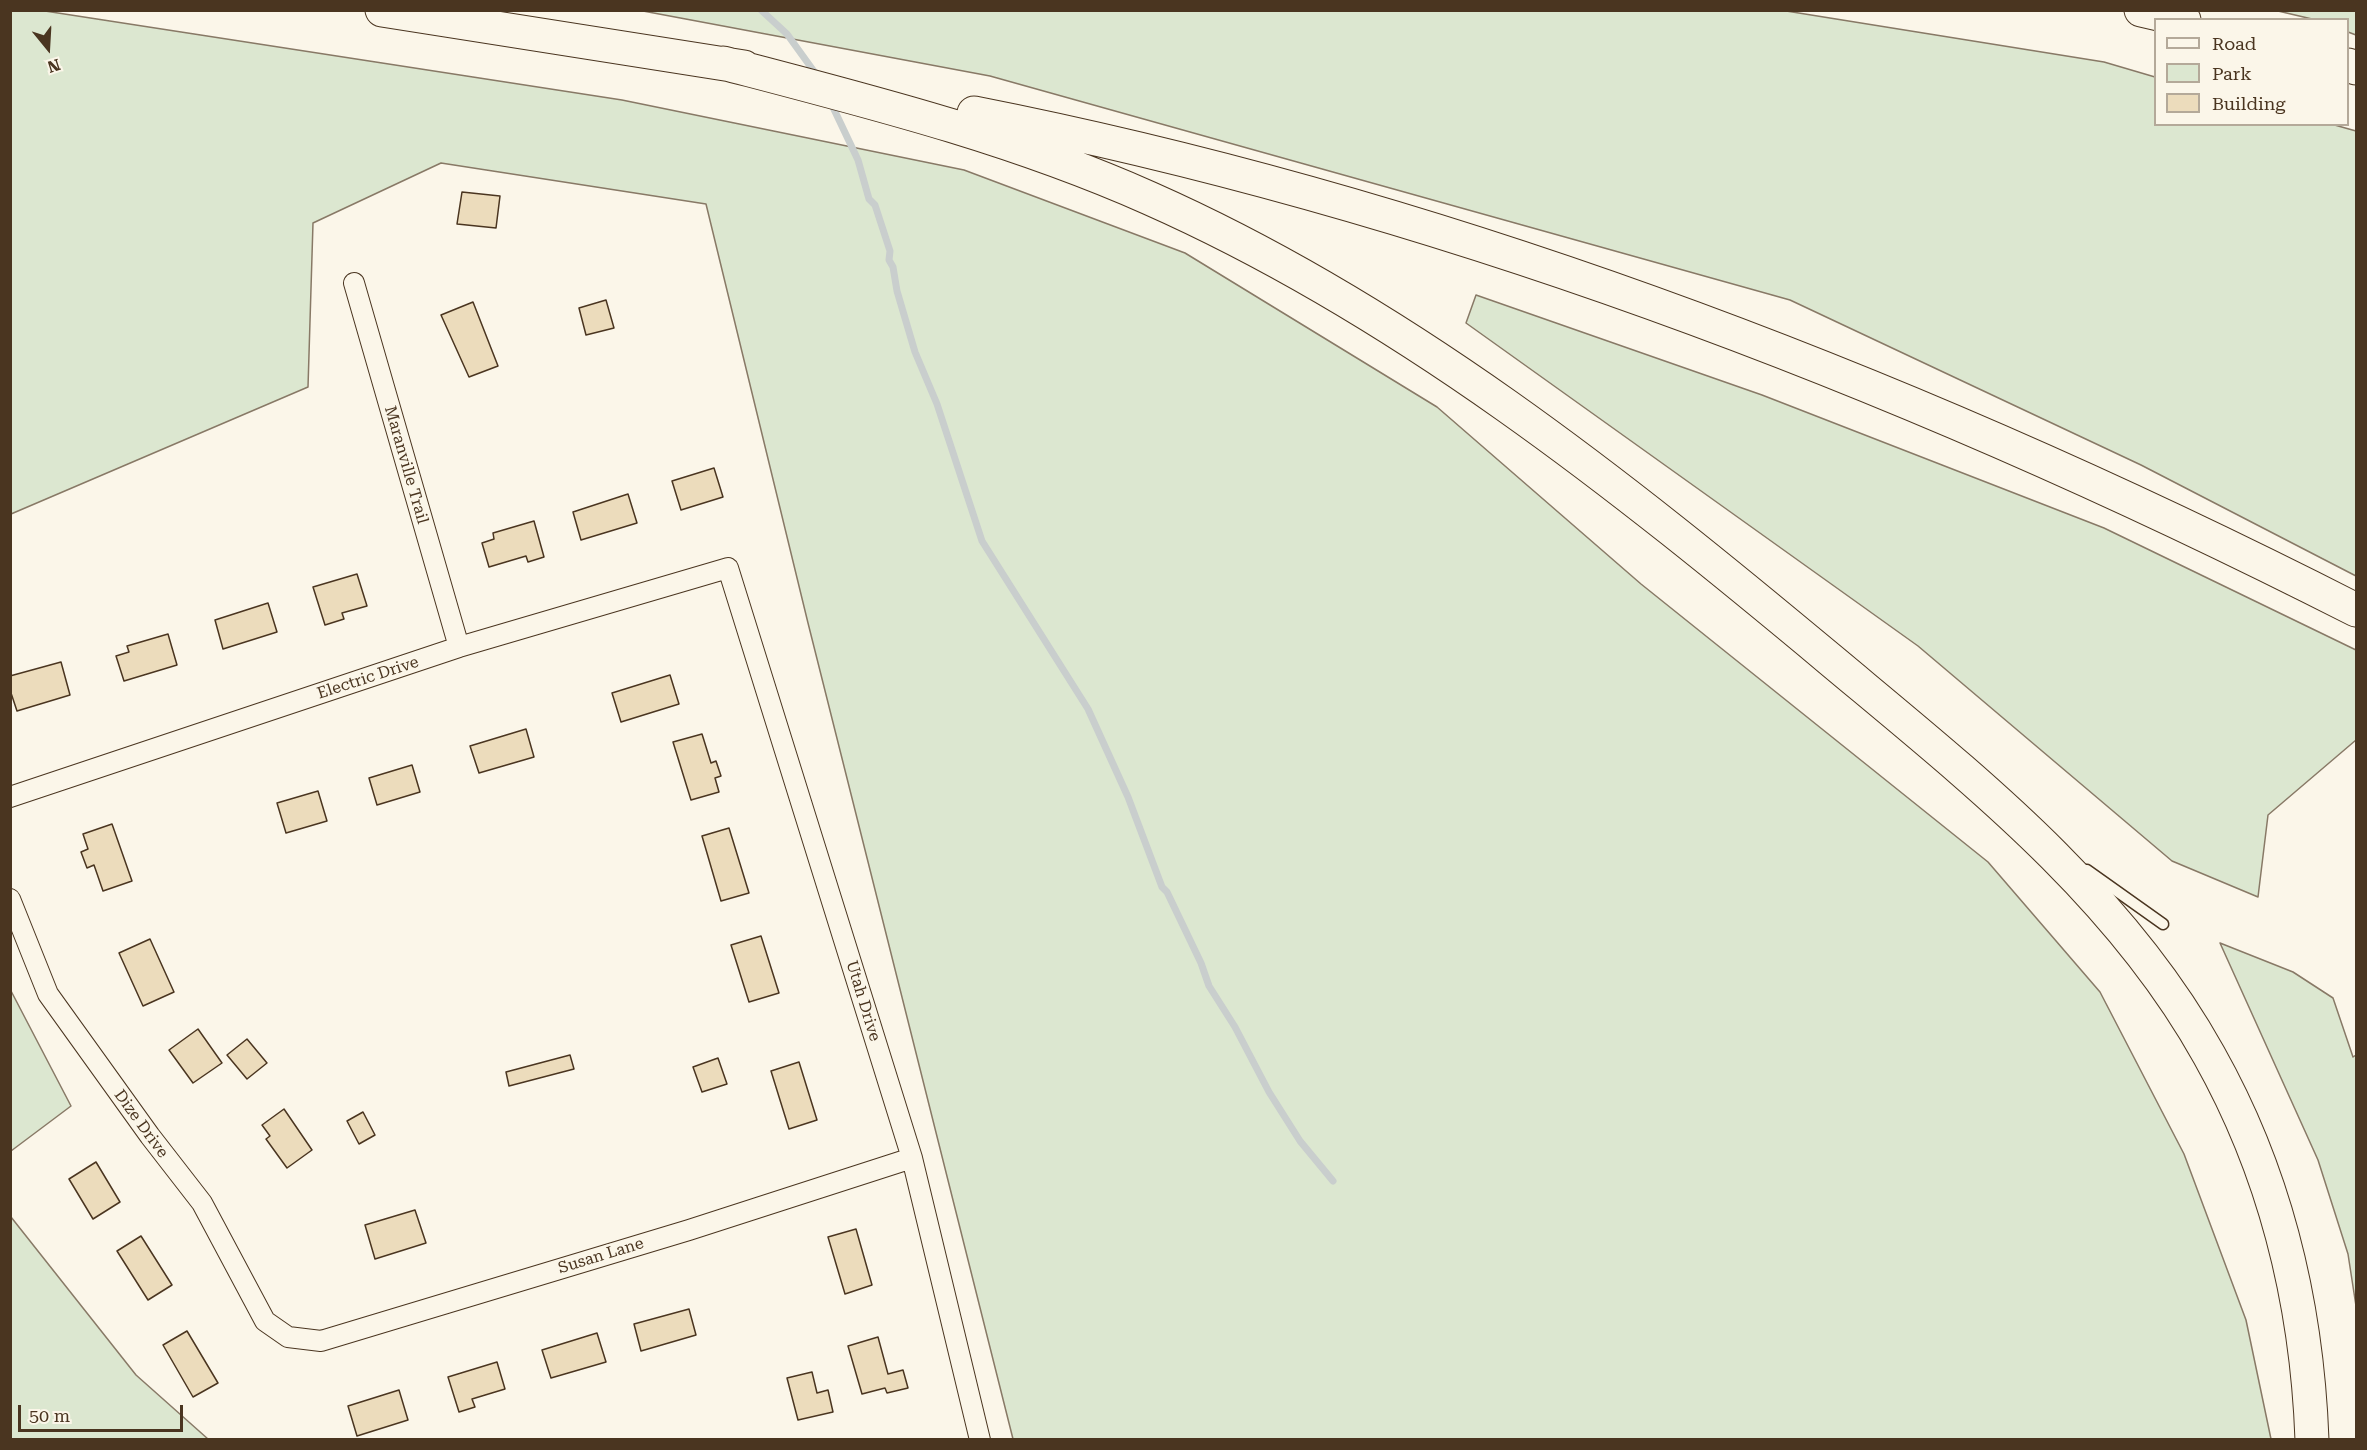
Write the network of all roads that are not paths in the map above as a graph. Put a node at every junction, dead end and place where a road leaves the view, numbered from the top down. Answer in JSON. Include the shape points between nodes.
{"nodes":[{"id":1,"x":382,"y":10,"type":"edge"},
{"id":2,"x":2141,"y":10,"type":"edge"},
{"id":3,"x":2175,"y":18,"type":"edge"},
{"id":4,"x":723,"y":63,"type":"junction"},
{"id":5,"x":354,"y":283,"type":"dead end"},
{"id":6,"x":728,"y":568,"type":"joint"},
{"id":7,"x":2356,"y":610,"type":"edge"},
{"id":8,"x":459,"y":647,"type":"junction"},
{"id":9,"x":10,"y":797,"type":"edge"},
{"id":10,"x":2024,"y":825,"type":"junction"},
{"id":11,"x":10,"y":899,"type":"edge"},
{"id":12,"x":2163,"y":924,"type":"dead end"},
{"id":13,"x":912,"y":1158,"type":"junction"},
{"id":14,"x":288,"y":1337,"type":"joint"},
{"id":15,"x":980,"y":1440,"type":"edge"},
{"id":16,"x":2312,"y":1440,"type":"edge"}],
"edges":[{"from":1,"to":4,"type":"highway"},
{"from":2,"to":3,"type":"highway"},
{"from":4,"to":7,"type":"highway","via":[[1095,137],[1323,197],[1560,271],[1773,347],[1991,437],[2214,538]]},
{"from":4,"to":10,"type":"highway","via":[[996,138],[1062,161],[1194,220],[1359,308],[1526,418],[1771,610]]},
{"from":5,"to":8,"type":"street","name":"Maranville Trail"},
{"from":6,"to":8,"type":"street","name":"Electric Drive"},
{"from":6,"to":13,"type":"street","name":"Utah Drive"},
{"from":8,"to":9,"type":"street","name":"Electric Drive"},
{"from":10,"to":12,"type":"lane"},
{"from":10,"to":16,"type":"highway","via":[[2126,934],[2169,991],[2235,1103],[2275,1206],[2295,1284],[2310,1383]]},
{"from":11,"to":14,"type":"street","name":"Dize Drive","via":[[48,994],[202,1203],[265,1321]]},
{"from":13,"to":14,"type":"street","name":"Susan Lane","via":[[321,1341]]},
{"from":13,"to":15,"type":"street","name":"Utah Drive"}]}
